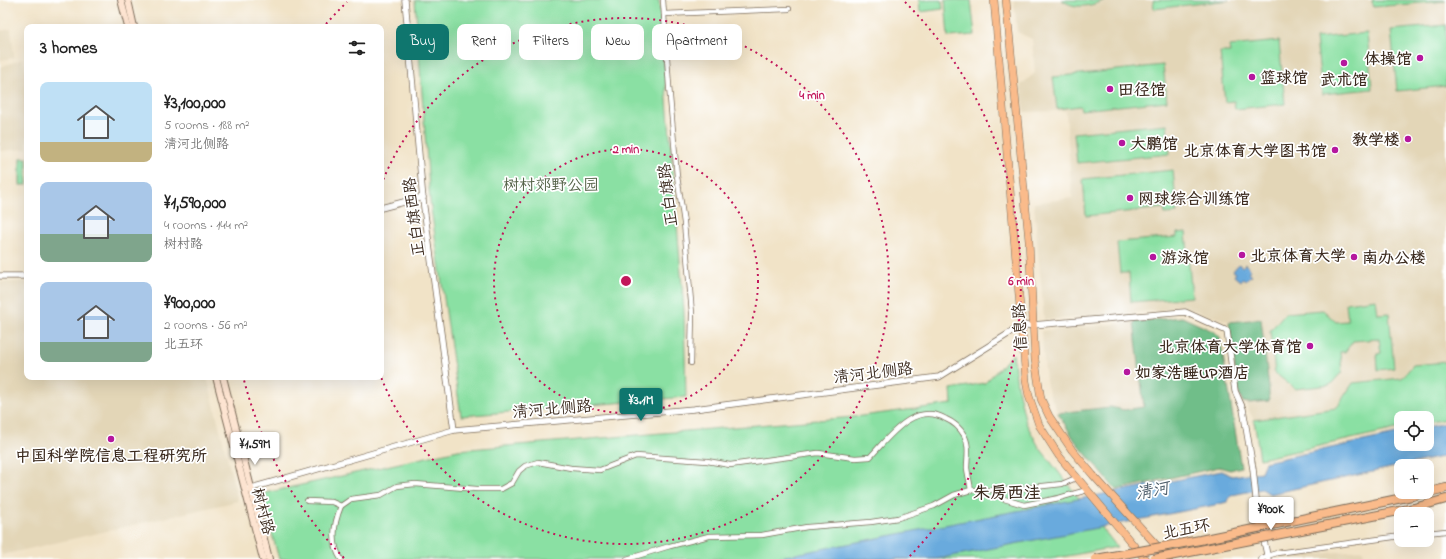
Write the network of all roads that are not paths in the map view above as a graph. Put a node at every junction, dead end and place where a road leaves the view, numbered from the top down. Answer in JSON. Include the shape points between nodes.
{"nodes":[{"id":1,"x":121,"y":0,"type":"edge"},
{"id":2,"x":128,"y":0,"type":"edge"},
{"id":3,"x":406,"y":0,"type":"edge"},
{"id":4,"x":663,"y":0,"type":"edge"},
{"id":5,"x":994,"y":0,"type":"edge"},
{"id":6,"x":1006,"y":0,"type":"edge"},
{"id":7,"x":789,"y":9,"type":"dead end"},
{"id":8,"x":664,"y":14,"type":"junction"},
{"id":9,"x":127,"y":24,"type":"edge"},
{"id":10,"x":133,"y":24,"type":"edge"},
{"id":11,"x":423,"y":197,"type":"junction"},
{"id":12,"x":384,"y":207,"type":"edge"},
{"id":13,"x":0,"y":276,"type":"edge"},
{"id":14,"x":24,"y":276,"type":"edge"},
{"id":15,"x":1033,"y":325,"type":"junction"},
{"id":16,"x":1021,"y":326,"type":"junction"},
{"id":17,"x":692,"y":362,"type":"dead end"},
{"id":18,"x":217,"y":380,"type":"edge"},
{"id":19,"x":224,"y":380,"type":"edge"},
{"id":20,"x":454,"y":430,"type":"junction"},
{"id":21,"x":1076,"y":478,"type":"junction"},
{"id":22,"x":1446,"y":485,"type":"edge"},
{"id":23,"x":1085,"y":488,"type":"junction"},
{"id":24,"x":1446,"y":488,"type":"edge"},
{"id":25,"x":1434,"y":489,"type":"edge"},
{"id":26,"x":248,"y":490,"type":"junction"},
{"id":27,"x":971,"y":490,"type":"junction"},
{"id":28,"x":997,"y":490,"type":"junction"},
{"id":29,"x":1434,"y":491,"type":"edge"},
{"id":30,"x":1398,"y":499,"type":"edge"},
{"id":31,"x":1446,"y":499,"type":"edge"},
{"id":32,"x":307,"y":501,"type":"dead end"},
{"id":33,"x":341,"y":506,"type":"junction"},
{"id":34,"x":1446,"y":531,"type":"edge"},
{"id":35,"x":1434,"y":532,"type":"edge"},
{"id":36,"x":1394,"y":537,"type":"edge"},
{"id":37,"x":1268,"y":558,"type":"edge"},
{"id":38,"x":263,"y":559,"type":"edge"},
{"id":39,"x":269,"y":559,"type":"edge"},
{"id":40,"x":341,"y":559,"type":"edge"},
{"id":41,"x":628,"y":559,"type":"edge"},
{"id":42,"x":1096,"y":559,"type":"edge"},
{"id":43,"x":1145,"y":559,"type":"edge"},
{"id":44,"x":1154,"y":559,"type":"edge"},
{"id":45,"x":1169,"y":559,"type":"edge"},
{"id":46,"x":1261,"y":559,"type":"edge"}],
"edges":[{"from":1,"to":9,"type":"main road"},
{"from":2,"to":10,"type":"main road"},
{"from":3,"to":11,"type":"street","name":"正白旗西路"},
{"from":4,"to":8,"type":"street","name":"正白旗路"},
{"from":5,"to":16,"type":"main road","name":"信息路"},
{"from":6,"to":15,"type":"main road","name":"信息路","via":[[1029,242]]},
{"from":7,"to":8,"type":"street"},
{"from":8,"to":17,"type":"street","name":"正白旗路","via":[[668,86],[692,313]]},
{"from":11,"to":12,"type":"street"},
{"from":11,"to":20,"type":"street","name":"正白旗西路"},
{"from":13,"to":14,"type":"street"},
{"from":15,"to":16,"type":"street"},
{"from":15,"to":37,"type":"street","via":[[1185,312],[1227,331],[1235,391],[1242,409],[1257,509]]},
{"from":15,"to":45,"type":"main road","name":"信息路","via":[[1041,399],[1049,416],[1064,440]]},
{"from":16,"to":20,"type":"street","name":"清河北侧路","via":[[939,377],[694,409]]},
{"from":16,"to":21,"type":"main road","name":"信息路","via":[[1026,380],[1034,412],[1046,438]]},
{"from":18,"to":26,"type":"main road","name":"树村路"},
{"from":19,"to":26,"type":"main road","name":"树村路"},
{"from":20,"to":26,"type":"street","name":"清河北侧路"},
{"from":21,"to":23,"type":"main road","name":"信息路"},
{"from":21,"to":28,"type":"street","via":[[1062,484]]},
{"from":22,"to":25,"type":"highway"},
{"from":23,"to":28,"type":"street","via":[[1059,498],[1024,505],[1004,499]]},
{"from":23,"to":43,"type":"main road","name":"信息路"},
{"from":24,"to":29,"type":"highway","name":"北五环"},
{"from":26,"to":38,"type":"main road","name":"树村路"},
{"from":26,"to":39,"type":"main road","name":"树村路"},
{"from":27,"to":28,"type":"street"},
{"from":27,"to":33,"type":"street","via":[[968,444],[964,435],[953,423],[939,415],[919,414],[901,425],[870,457],[855,458],[818,453],[730,466],[708,461],[636,456],[600,470],[538,462],[524,466],[512,483],[501,489],[477,490],[416,484],[397,486],[381,494],[351,499]]},
{"from":27,"to":41,"type":"street","via":[[898,518],[807,527],[762,535],[709,536]]},
{"from":30,"to":42,"type":"highway","name":"北五环","bridge":true},
{"from":31,"to":44,"type":"highway","name":"北五环","bridge":true,"via":[[1414,508]]},
{"from":32,"to":33,"type":"street","via":[[332,502]]},
{"from":33,"to":40,"type":"street","via":[[334,534],[334,542]]},
{"from":34,"to":35,"type":"street"},
{"from":36,"to":37,"type":"street","via":[[1278,553]]},
{"from":37,"to":46,"type":"street"}]}
